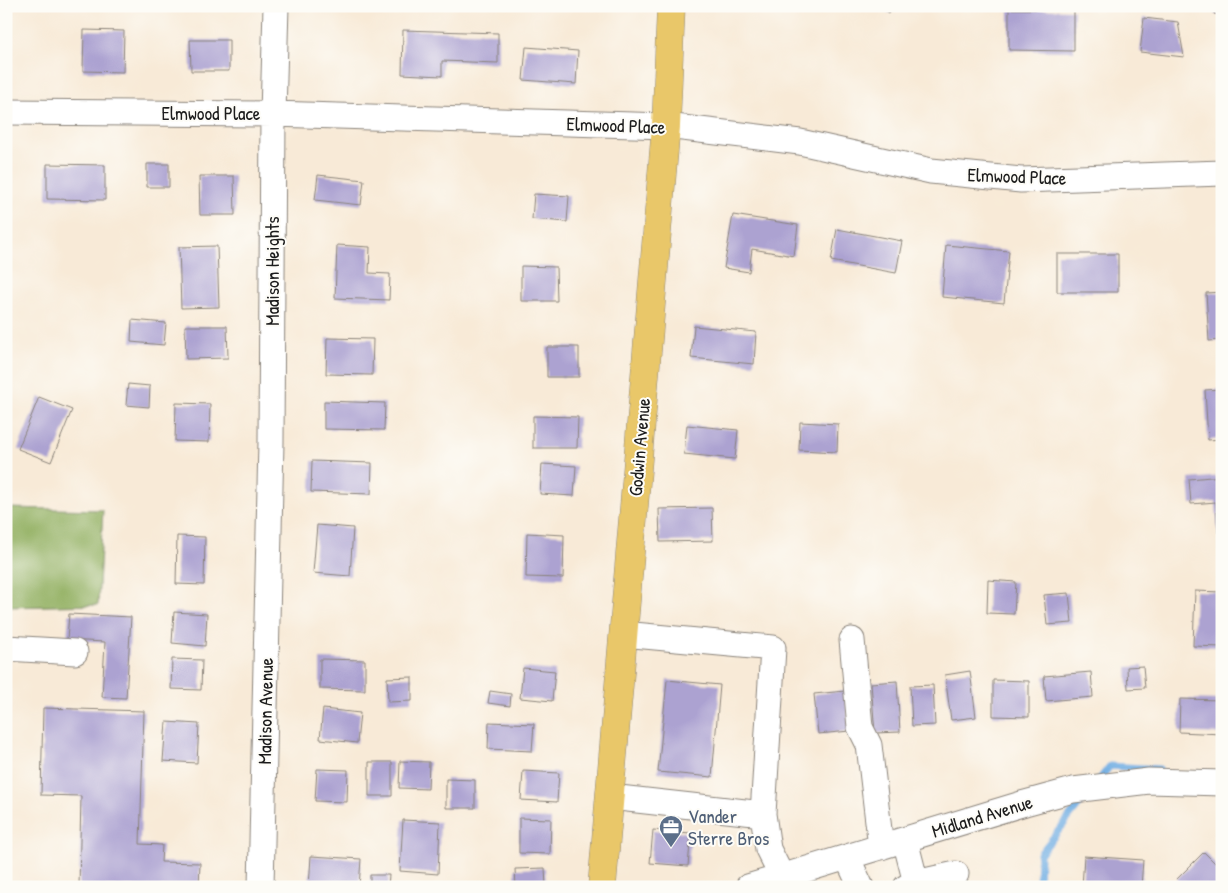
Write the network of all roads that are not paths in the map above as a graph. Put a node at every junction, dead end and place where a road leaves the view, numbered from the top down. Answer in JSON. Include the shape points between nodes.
{"nodes":[{"id":1,"x":276,"y":6,"type":"edge"},
{"id":2,"x":671,"y":6,"type":"edge"},
{"id":3,"x":6,"y":112,"type":"edge"},
{"id":4,"x":273,"y":114,"type":"junction"},
{"id":5,"x":666,"y":126,"type":"junction"},
{"id":6,"x":1222,"y":173,"type":"edge"},
{"id":7,"x":269,"y":536,"type":"joint"},
{"id":8,"x":623,"y":634,"type":"junction"},
{"id":9,"x":852,"y":640,"type":"dead end"},
{"id":10,"x":6,"y":648,"type":"edge"},
{"id":11,"x":75,"y":652,"type":"dead end"},
{"id":12,"x":1222,"y":783,"type":"edge"},
{"id":13,"x":610,"y":797,"type":"junction"},
{"id":14,"x":763,"y":814,"type":"junction"},
{"id":15,"x":905,"y":840,"type":"junction"},
{"id":16,"x":881,"y":847,"type":"junction"},
{"id":17,"x":847,"y":857,"type":"junction"},
{"id":18,"x":956,"y":874,"type":"dead end"},
{"id":19,"x":795,"y":878,"type":"edge"},
{"id":20,"x":913,"y":886,"type":"edge"},
{"id":21,"x":261,"y":887,"type":"edge"},
{"id":22,"x":602,"y":887,"type":"edge"},
{"id":23,"x":748,"y":887,"type":"edge"},
{"id":24,"x":861,"y":887,"type":"edge"}],
"edges":[{"from":1,"to":4,"type":"street","name":"Madison Heights"},
{"from":2,"to":5,"type":"main road","name":"Godwin Avenue"},
{"from":3,"to":4,"type":"street","name":"Elmwood Place"},
{"from":4,"to":5,"type":"street","name":"Elmwood Place"},
{"from":4,"to":7,"type":"street","name":"Madison Heights"},
{"from":5,"to":6,"type":"street","name":"Elmwood Place","via":[[800,142],[931,171],[1021,180]]},
{"from":5,"to":8,"type":"main road","name":"Godwin Avenue"},
{"from":7,"to":21,"type":"street","name":"Madison Avenue"},
{"from":8,"to":13,"type":"main road","name":"Godwin Avenue"},
{"from":8,"to":14,"type":"street","via":[[773,648]]},
{"from":9,"to":16,"type":"street","via":[[860,726],[869,745]]},
{"from":10,"to":11,"type":"street"},
{"from":12,"to":15,"type":"street","name":"Midland Avenue","via":[[1149,781],[1073,790]]},
{"from":13,"to":14,"type":"street"},
{"from":13,"to":22,"type":"main road","name":"Godwin Avenue"},
{"from":14,"to":19,"type":"street","via":[[768,849]]},
{"from":15,"to":16,"type":"street","name":"Midland Avenue"},
{"from":15,"to":20,"type":"street"},
{"from":16,"to":17,"type":"street","name":"Midland Avenue"},
{"from":17,"to":19,"type":"street","name":"Midland Avenue"},
{"from":17,"to":24,"type":"street"},
{"from":18,"to":20,"type":"street"},
{"from":19,"to":23,"type":"street","name":"Midland Avenue"}]}
